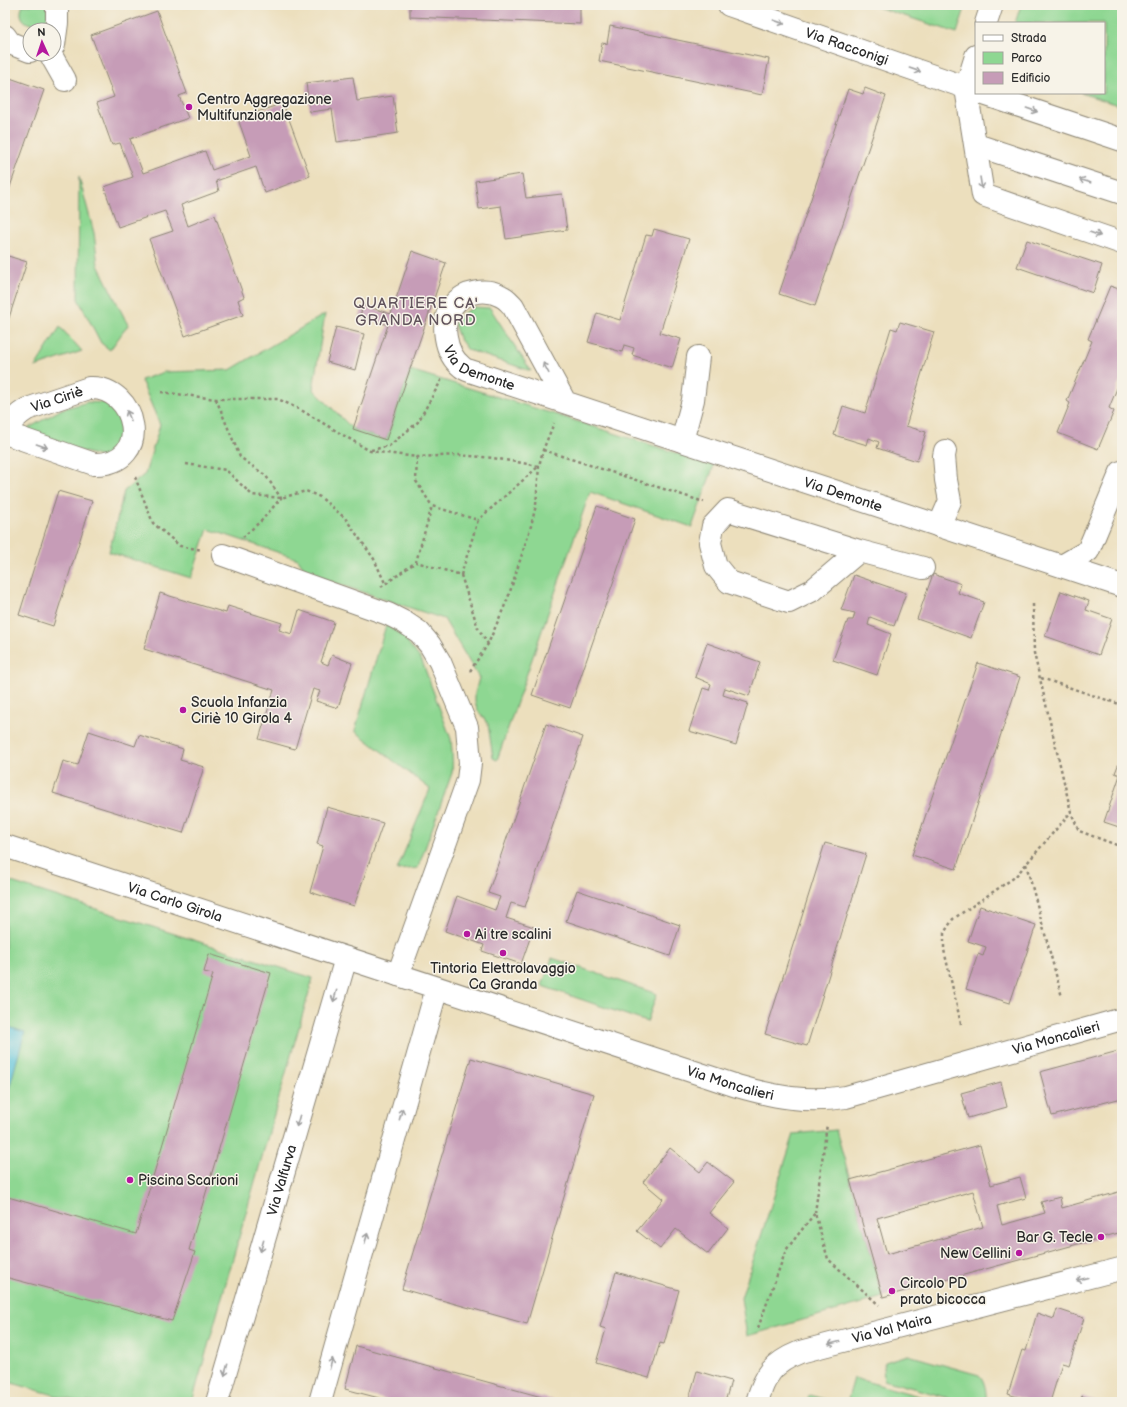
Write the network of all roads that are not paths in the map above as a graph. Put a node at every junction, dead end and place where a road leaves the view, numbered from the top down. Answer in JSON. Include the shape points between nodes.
{"nodes":[{"id":1,"x":57,"y":5,"type":"edge"},
{"id":2,"x":728,"y":5,"type":"edge"},
{"id":3,"x":992,"y":5,"type":"edge"},
{"id":4,"x":57,"y":22,"type":"edge"},
{"id":5,"x":986,"y":22,"type":"edge"},
{"id":6,"x":5,"y":36,"type":"edge"},
{"id":7,"x":22,"y":48,"type":"edge"},
{"id":8,"x":55,"y":62,"type":"edge"},
{"id":9,"x":65,"y":80,"type":"dead end"},
{"id":10,"x":975,"y":91,"type":"edge"},
{"id":11,"x":975,"y":94,"type":"edge"},
{"id":12,"x":984,"y":94,"type":"edge"},
{"id":13,"x":1122,"y":140,"type":"edge"},
{"id":14,"x":976,"y":145,"type":"junction"},
{"id":15,"x":1122,"y":193,"type":"edge"},
{"id":16,"x":1122,"y":243,"type":"edge"},
{"id":17,"x":698,"y":357,"type":"dead end"},
{"id":18,"x":565,"y":402,"type":"junction"},
{"id":19,"x":5,"y":432,"type":"edge"},
{"id":20,"x":682,"y":441,"type":"junction"},
{"id":21,"x":945,"y":451,"type":"dead end"},
{"id":22,"x":1121,"y":472,"type":"edge"},
{"id":23,"x":939,"y":526,"type":"junction"},
{"id":24,"x":859,"y":551,"type":"junction"},
{"id":25,"x":223,"y":555,"type":"road end"},
{"id":26,"x":1062,"y":566,"type":"junction"},
{"id":27,"x":923,"y":568,"type":"dead end"},
{"id":28,"x":1122,"y":586,"type":"edge"},
{"id":29,"x":5,"y":846,"type":"edge"},
{"id":30,"x":346,"y":958,"type":"junction"},
{"id":31,"x":398,"y":975,"type":"junction"},
{"id":32,"x":437,"y":988,"type":"junction"},
{"id":33,"x":1122,"y":1019,"type":"edge"},
{"id":34,"x":1121,"y":1269,"type":"edge"},
{"id":35,"x":217,"y":1402,"type":"edge"},
{"id":36,"x":320,"y":1402,"type":"edge"},
{"id":37,"x":757,"y":1402,"type":"edge"}],
"edges":[{"from":1,"to":4,"type":"street"},
{"from":2,"to":10,"type":"street","name":"Via Racconigi","one_way":true},
{"from":3,"to":5,"type":"street"},
{"from":6,"to":7,"type":"street","via":[[10,44]]},
{"from":8,"to":9,"type":"street"},
{"from":11,"to":14,"type":"street"},
{"from":12,"to":13,"type":"street","name":"Via Racconigi","one_way":true},
{"from":15,"to":14,"type":"street","one_way":true},
{"from":14,"to":16,"type":"street","one_way":true,"via":[[983,195]]},
{"from":17,"to":20,"type":"street","via":[[693,400]]},
{"from":18,"to":18,"type":"street","name":"Via Demonte","one_way":true,"via":[[513,306],[503,296],[480,292],[466,294],[458,299],[447,318],[445,332],[453,357],[461,367]]},
{"from":18,"to":20,"type":"street","name":"Via Demonte"},
{"from":19,"to":19,"type":"street","name":"Via Ciriè","one_way":true,"via":[[94,464],[105,464],[122,457],[128,451],[133,427],[127,411],[117,396],[105,389],[89,388],[27,409],[12,420]]},
{"from":20,"to":23,"type":"street","name":"Via Demonte"},
{"from":21,"to":23,"type":"street","via":[[950,502]]},
{"from":22,"to":26,"type":"street","via":[[1088,551]]},
{"from":23,"to":26,"type":"street","name":"Via Demonte"},
{"from":24,"to":24,"type":"street","via":[[728,510],[713,526],[710,543],[716,566],[729,582],[789,602],[812,590]]},
{"from":24,"to":27,"type":"street"},
{"from":25,"to":31,"type":"street","via":[[388,614],[419,632],[440,662],[467,727],[470,763],[468,780]]},
{"from":26,"to":28,"type":"street","name":"Via Demonte"},
{"from":29,"to":30,"type":"street","name":"Via Carlo Girola"},
{"from":30,"to":31,"type":"street","name":"Via Moncalieri"},
{"from":30,"to":35,"type":"street","name":"Via Valfurva","one_way":true},
{"from":31,"to":32,"type":"street","name":"Via Moncalieri"},
{"from":32,"to":33,"type":"street","name":"Via Moncalieri","via":[[743,1088],[800,1100],[846,1097]]},
{"from":36,"to":32,"type":"street","one_way":true},
{"from":34,"to":37,"type":"street","name":"Via Val Maira","one_way":true,"via":[[800,1352],[773,1368],[764,1381]]}]}
